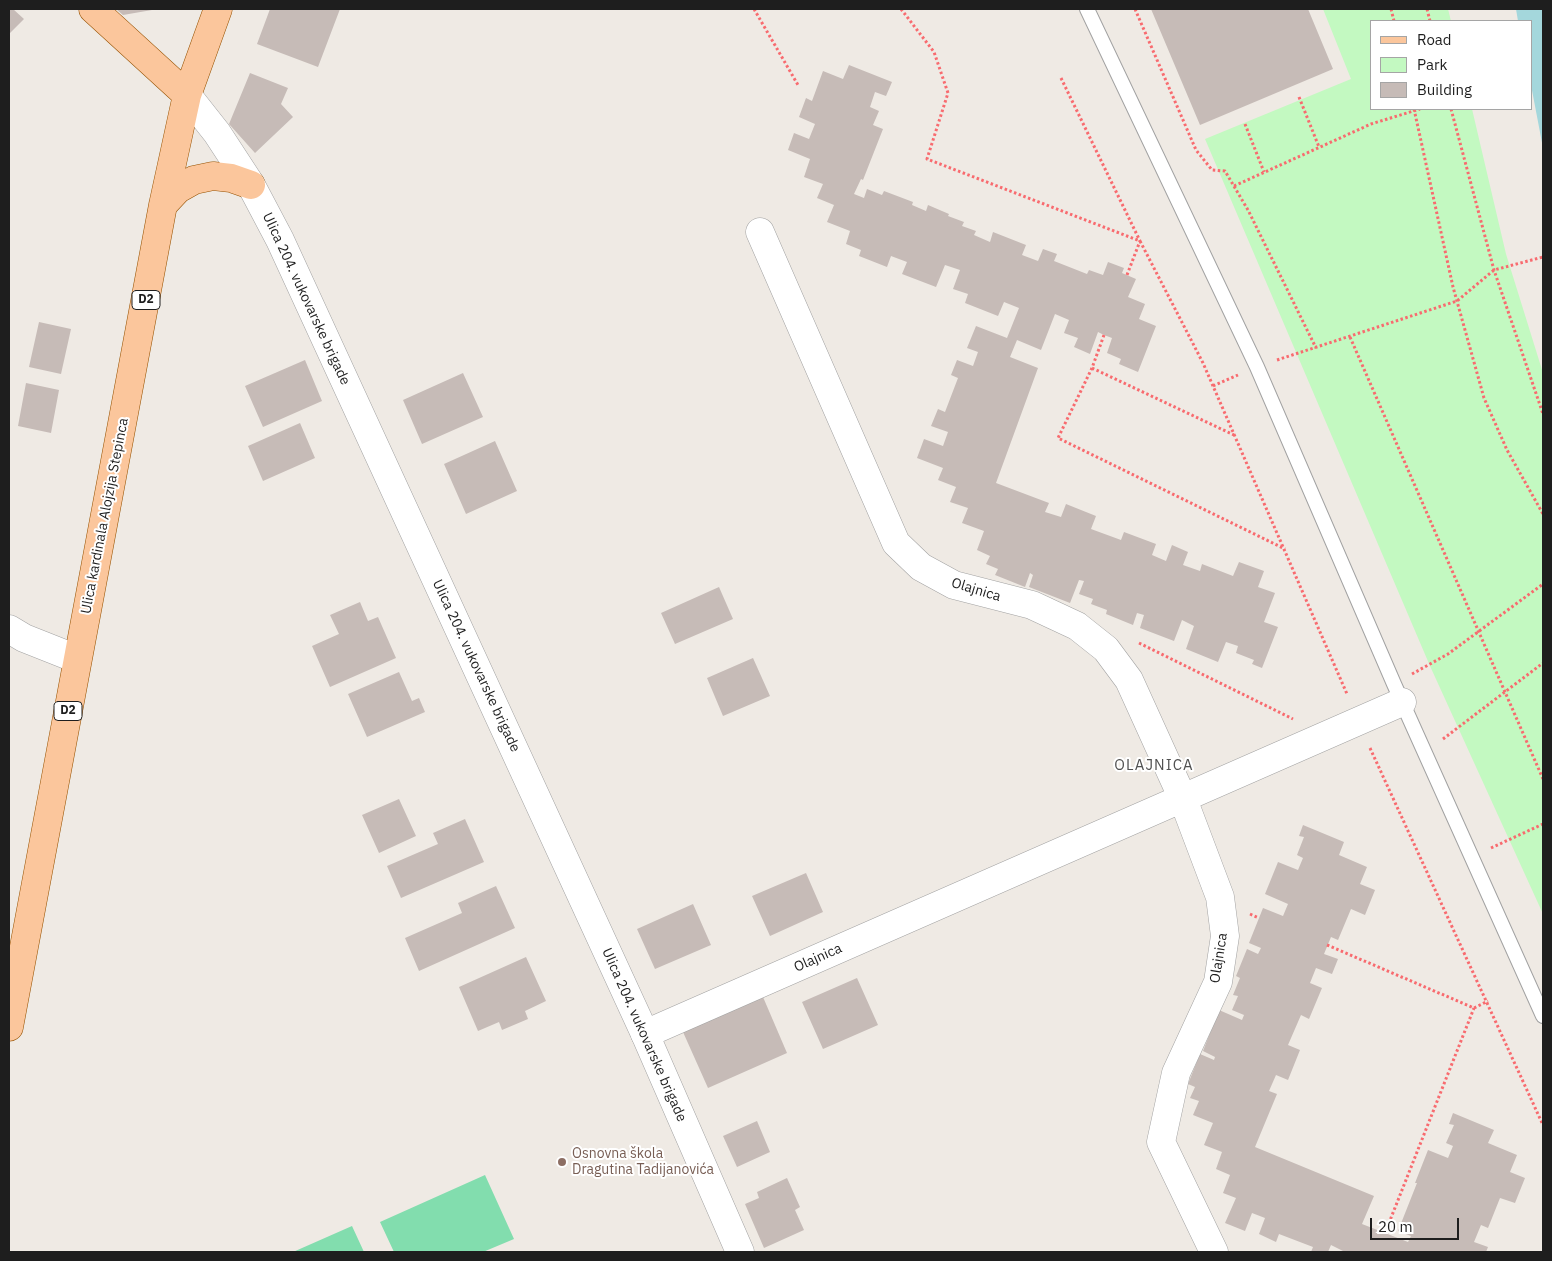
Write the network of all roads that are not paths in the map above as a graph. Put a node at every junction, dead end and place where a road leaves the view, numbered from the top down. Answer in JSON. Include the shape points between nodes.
{"nodes":[{"id":1,"x":92,"y":9,"type":"edge"},
{"id":2,"x":218,"y":9,"type":"edge"},
{"id":3,"x":1087,"y":9,"type":"edge"},
{"id":4,"x":187,"y":95,"type":"junction"},
{"id":5,"x":251,"y":185,"type":"junction"},
{"id":6,"x":163,"y":206,"type":"junction"},
{"id":7,"x":760,"y":232,"type":"dead end"},
{"id":8,"x":9,"y":629,"type":"edge"},
{"id":9,"x":77,"y":660,"type":"junction"},
{"id":10,"x":1398,"y":693,"type":"junction"},
{"id":11,"x":1183,"y":799,"type":"junction"},
{"id":12,"x":1543,"y":1016,"type":"edge"},
{"id":13,"x":9,"y":1027,"type":"edge"},
{"id":14,"x":644,"y":1034,"type":"junction"},
{"id":15,"x":740,"y":1252,"type":"edge"},
{"id":16,"x":1214,"y":1252,"type":"edge"}],
"edges":[{"from":1,"to":4,"type":"main road"},
{"from":2,"to":4,"type":"main road","name":"Ulica kardinala Alojzija Stepinca","number":"D2"},
{"from":3,"to":10,"type":"lane","via":[[1257,367]]},
{"from":4,"to":5,"type":"street","name":"Ulica 204. vukovarske brigade","via":[[217,132]]},
{"from":4,"to":6,"type":"main road","name":"Ulica kardinala Alojzija Stepinca","number":"D2"},
{"from":5,"to":6,"type":"main road","via":[[213,176],[194,180],[178,189]]},
{"from":5,"to":14,"type":"street","name":"Ulica 204. vukovarske brigade","via":[[280,240]]},
{"from":6,"to":9,"type":"main road","name":"Ulica kardinala Alojzija Stepinca","number":"D2"},
{"from":7,"to":11,"type":"street","name":"Olajnica","via":[[896,543],[921,567],[954,585],[1032,605],[1077,626],[1106,649],[1129,680]]},
{"from":8,"to":9,"type":"street"},
{"from":9,"to":13,"type":"main road","name":"Ulica kardinala Alojzija Stepinca","number":"D2"},
{"from":10,"to":11,"type":"street","name":"Olajnica","via":[[1358,722]]},
{"from":10,"to":12,"type":"lane"},
{"from":11,"to":14,"type":"street","name":"Olajnica"},
{"from":11,"to":16,"type":"street","name":"Olajnica","via":[[1220,896],[1225,936],[1218,982],[1176,1073],[1161,1142]]},
{"from":14,"to":15,"type":"street","name":"Ulica 204. vukovarske brigade"}]}
